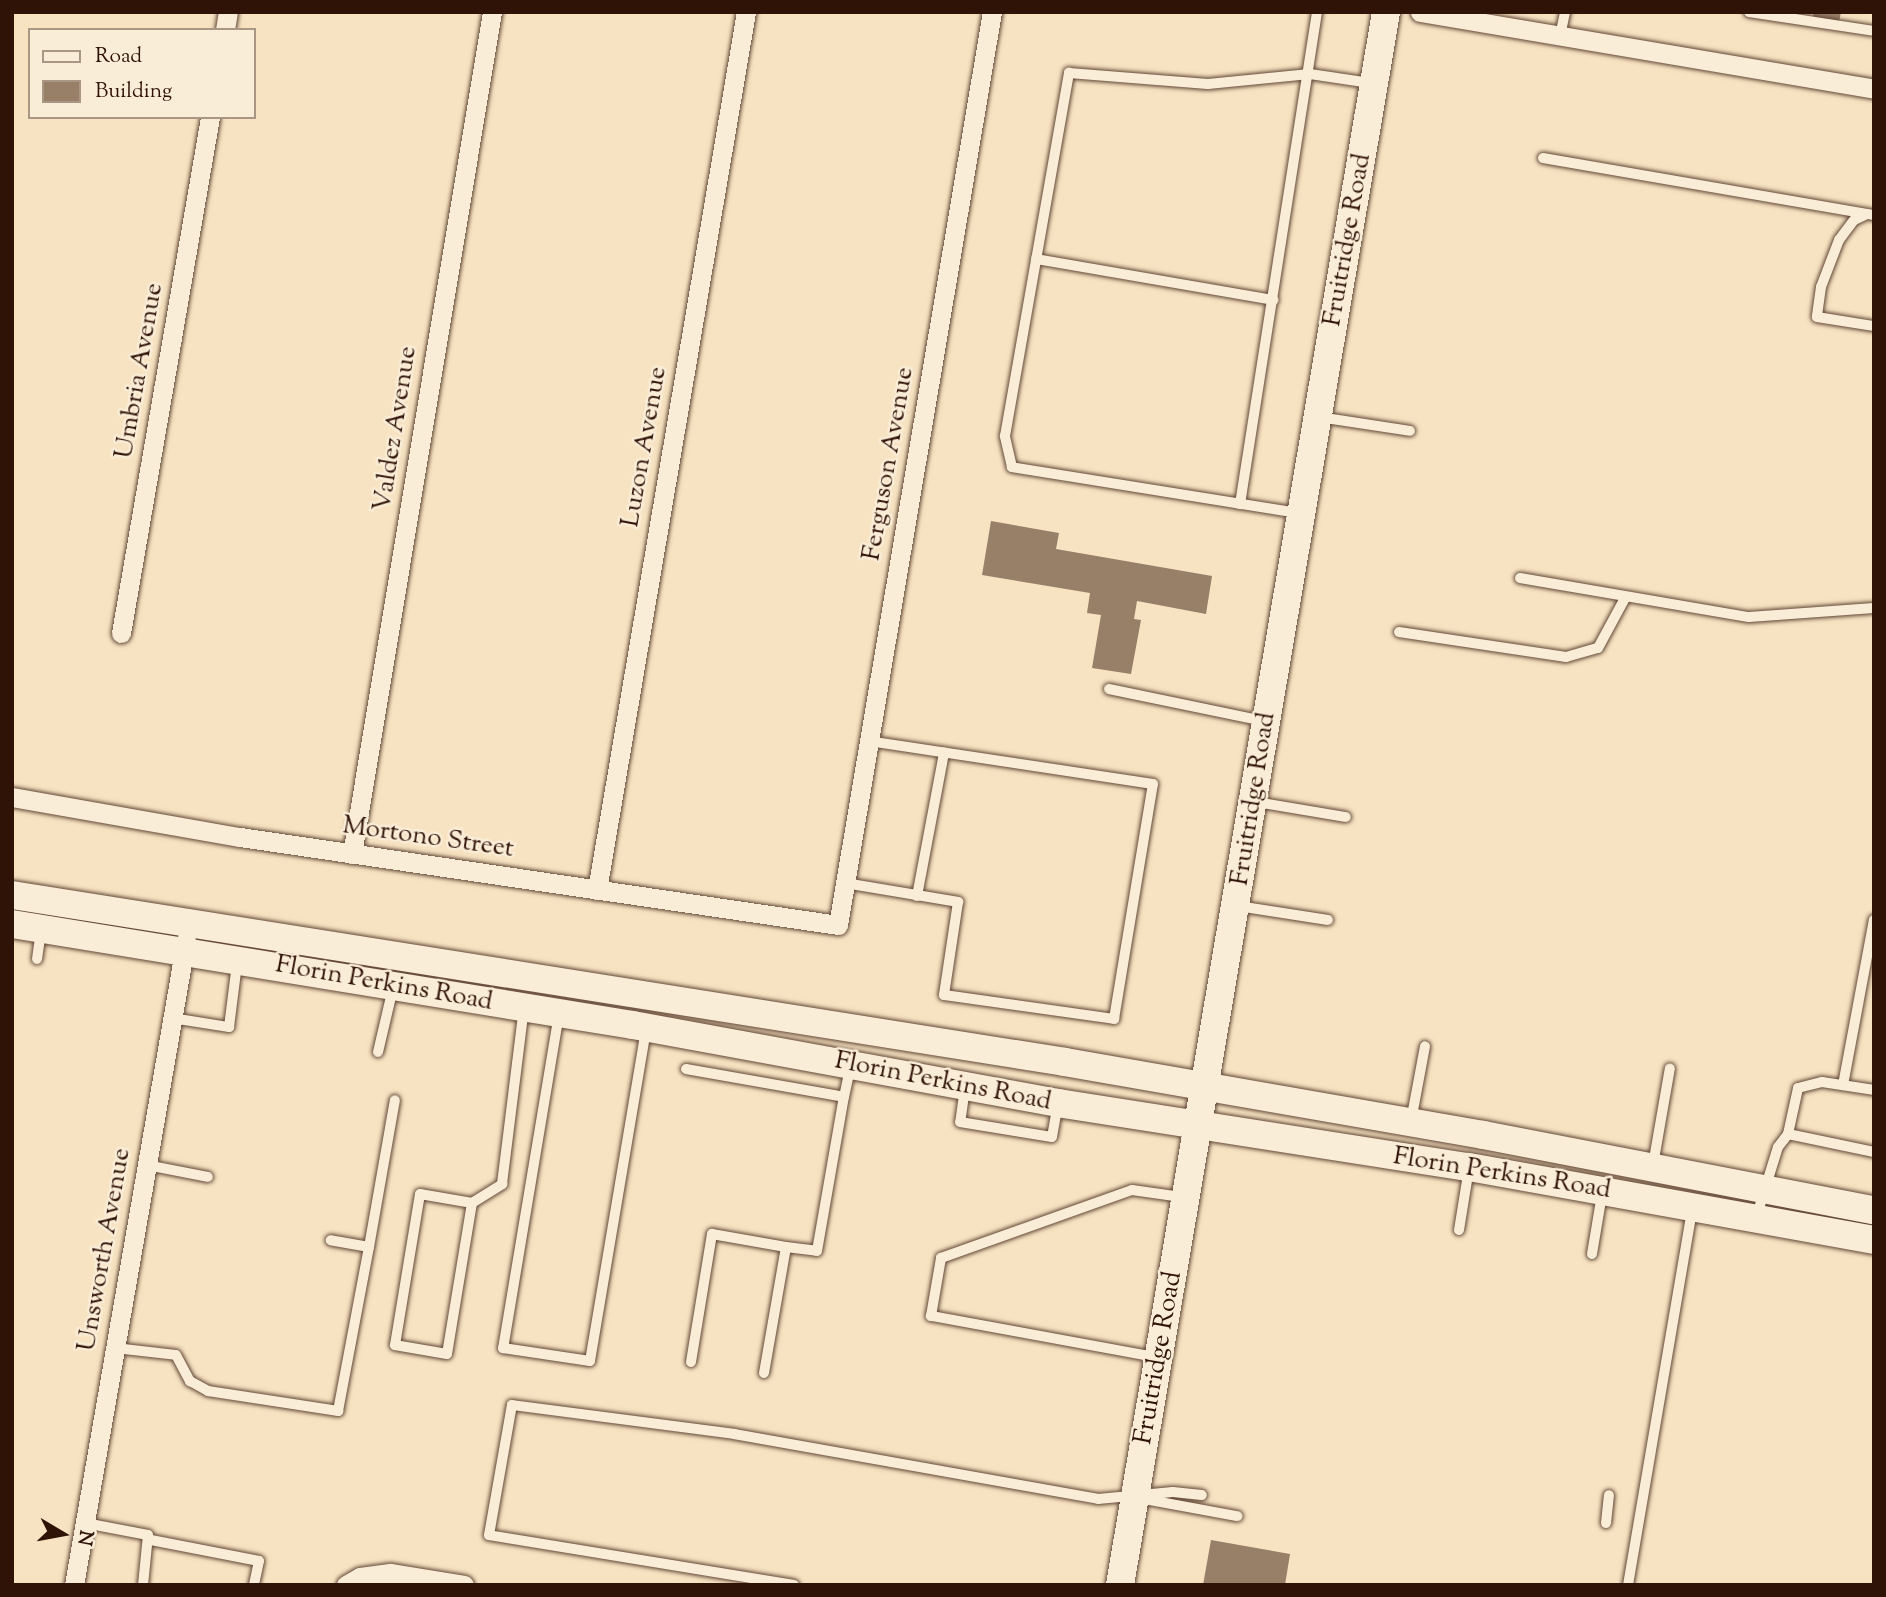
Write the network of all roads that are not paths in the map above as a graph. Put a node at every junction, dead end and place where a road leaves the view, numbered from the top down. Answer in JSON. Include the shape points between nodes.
{"nodes":[{"id":1,"x":492,"y":12,"type":"edge"},
{"id":2,"x":746,"y":12,"type":"edge"},
{"id":3,"x":992,"y":12,"type":"edge"},
{"id":4,"x":1317,"y":12,"type":"edge"},
{"id":5,"x":1386,"y":12,"type":"edge"},
{"id":6,"x":1420,"y":12,"type":"edge"},
{"id":7,"x":1565,"y":12,"type":"edge"},
{"id":8,"x":1749,"y":12,"type":"edge"},
{"id":9,"x":1874,"y":31,"type":"edge"},
{"id":10,"x":1560,"y":36,"type":"junction"},
{"id":11,"x":1310,"y":74,"type":"junction"},
{"id":12,"x":1374,"y":84,"type":"junction"},
{"id":13,"x":1874,"y":89,"type":"edge"},
{"id":14,"x":210,"y":119,"type":"edge"},
{"id":15,"x":1543,"y":158,"type":"dead end"},
{"id":16,"x":1871,"y":214,"type":"edge"},
{"id":17,"x":1036,"y":259,"type":"junction"},
{"id":18,"x":1273,"y":300,"type":"junction"},
{"id":19,"x":1874,"y":326,"type":"edge"},
{"id":20,"x":1318,"y":417,"type":"junction"},
{"id":21,"x":1410,"y":431,"type":"dead end"},
{"id":22,"x":1240,"y":504,"type":"junction"},
{"id":23,"x":1302,"y":514,"type":"junction"},
{"id":24,"x":1520,"y":578,"type":"dead end"},
{"id":25,"x":1625,"y":598,"type":"junction"},
{"id":26,"x":1874,"y":608,"type":"edge"},
{"id":27,"x":1399,"y":632,"type":"dead end"},
{"id":28,"x":121,"y":633,"type":"dead end"},
{"id":29,"x":1108,"y":689,"type":"dead end"},
{"id":30,"x":1267,"y":722,"type":"junction"},
{"id":31,"x":869,"y":741,"type":"junction"},
{"id":32,"x":944,"y":753,"type":"junction"},
{"id":33,"x":12,"y":797,"type":"edge"},
{"id":34,"x":1254,"y":802,"type":"junction"},
{"id":35,"x":1346,"y":817,"type":"dead end"},
{"id":36,"x":352,"y":854,"type":"junction"},
{"id":37,"x":845,"y":883,"type":"junction"},
{"id":38,"x":597,"y":890,"type":"junction"},
{"id":39,"x":12,"y":895,"type":"edge"},
{"id":40,"x":917,"y":896,"type":"junction"},
{"id":41,"x":1236,"y":905,"type":"junction"},
{"id":42,"x":1874,"y":919,"type":"edge"},
{"id":43,"x":1328,"y":920,"type":"dead end"},
{"id":44,"x":12,"y":923,"type":"edge"},
{"id":45,"x":838,"y":925,"type":"joint"},
{"id":46,"x":41,"y":928,"type":"junction"},
{"id":47,"x":186,"y":938,"type":"junction"},
{"id":48,"x":37,"y":959,"type":"dead end"},
{"id":49,"x":238,"y":959,"type":"junction"},
{"id":50,"x":528,"y":980,"type":"junction"},
{"id":51,"x":393,"y":986,"type":"junction"},
{"id":52,"x":524,"y":1007,"type":"junction"},
{"id":53,"x":559,"y":1013,"type":"junction"},
{"id":54,"x":171,"y":1018,"type":"junction"},
{"id":55,"x":647,"y":1027,"type":"junction"},
{"id":56,"x":1425,"y":1045,"type":"dead end"},
{"id":57,"x":378,"y":1052,"type":"dead end"},
{"id":58,"x":851,"y":1064,"type":"junction"},
{"id":59,"x":1670,"y":1068,"type":"dead end"},
{"id":60,"x":686,"y":1069,"type":"dead end"},
{"id":61,"x":1843,"y":1084,"type":"junction"},
{"id":62,"x":1206,"y":1087,"type":"junction"},
{"id":63,"x":1874,"y":1090,"type":"edge"},
{"id":64,"x":844,"y":1097,"type":"junction"},
{"id":65,"x":395,"y":1100,"type":"dead end"},
{"id":66,"x":1411,"y":1122,"type":"junction"},
{"id":67,"x":1199,"y":1126,"type":"junction"},
{"id":68,"x":1788,"y":1134,"type":"junction"},
{"id":69,"x":1528,"y":1144,"type":"junction"},
{"id":70,"x":1874,"y":1152,"type":"edge"},
{"id":71,"x":146,"y":1165,"type":"junction"},
{"id":72,"x":1472,"y":1168,"type":"junction"},
{"id":73,"x":1652,"y":1168,"type":"junction"},
{"id":74,"x":208,"y":1177,"type":"dead end"},
{"id":75,"x":1763,"y":1189,"type":"junction"},
{"id":76,"x":1603,"y":1190,"type":"junction"},
{"id":77,"x":1186,"y":1198,"type":"junction"},
{"id":78,"x":472,"y":1202,"type":"junction"},
{"id":79,"x":1693,"y":1206,"type":"junction"},
{"id":80,"x":1874,"y":1210,"type":"edge"},
{"id":81,"x":1756,"y":1218,"type":"junction"},
{"id":82,"x":1459,"y":1230,"type":"dead end"},
{"id":83,"x":331,"y":1240,"type":"dead end"},
{"id":84,"x":1874,"y":1240,"type":"edge"},
{"id":85,"x":369,"y":1247,"type":"junction"},
{"id":86,"x":786,"y":1247,"type":"junction"},
{"id":87,"x":1592,"y":1254,"type":"dead end"},
{"id":88,"x":114,"y":1348,"type":"junction"},
{"id":89,"x":1159,"y":1358,"type":"junction"},
{"id":90,"x":691,"y":1362,"type":"dead end"},
{"id":91,"x":764,"y":1373,"type":"dead end"},
{"id":92,"x":1202,"y":1495,"type":"dead end"},
{"id":93,"x":1609,"y":1495,"type":"dead end"},
{"id":94,"x":1135,"y":1497,"type":"junction"},
{"id":95,"x":1237,"y":1516,"type":"dead end"},
{"id":96,"x":85,"y":1523,"type":"junction"},
{"id":97,"x":1606,"y":1523,"type":"dead end"},
{"id":98,"x":151,"y":1540,"type":"junction"},
{"id":99,"x":74,"y":1585,"type":"edge"},
{"id":100,"x":143,"y":1585,"type":"edge"},
{"id":101,"x":254,"y":1585,"type":"edge"},
{"id":102,"x":346,"y":1585,"type":"edge"},
{"id":103,"x":464,"y":1585,"type":"edge"},
{"id":104,"x":794,"y":1585,"type":"edge"},
{"id":105,"x":1120,"y":1585,"type":"edge"},
{"id":106,"x":1628,"y":1585,"type":"edge"}],
"edges":[{"from":1,"to":36,"type":"street","name":"Valdez Avenue"},
{"from":2,"to":38,"type":"street","name":"Luzon Avenue"},
{"from":3,"to":31,"type":"street","name":"Ferguson Avenue"},
{"from":4,"to":11,"type":"lane"},
{"from":5,"to":12,"type":"main road","name":"Fruitridge Road"},
{"from":6,"to":10,"type":"street"},
{"from":7,"to":10,"type":"lane"},
{"from":8,"to":9,"type":"lane"},
{"from":10,"to":13,"type":"street"},
{"from":11,"to":12,"type":"lane"},
{"from":11,"to":17,"type":"lane","via":[[1208,84],[1069,73]]},
{"from":11,"to":18,"type":"lane"},
{"from":12,"to":20,"type":"main road","name":"Fruitridge Road"},
{"from":14,"to":28,"type":"street","name":"Umbria Avenue"},
{"from":15,"to":16,"type":"lane"},
{"from":16,"to":19,"type":"lane","via":[[1854,220],[1839,240],[1821,288],[1817,317]]},
{"from":17,"to":18,"type":"lane"},
{"from":17,"to":22,"type":"lane","via":[[1005,436],[1012,467]]},
{"from":18,"to":22,"type":"lane"},
{"from":20,"to":21,"type":"lane"},
{"from":20,"to":23,"type":"main road","name":"Fruitridge Road"},
{"from":22,"to":23,"type":"lane"},
{"from":23,"to":30,"type":"main road","name":"Fruitridge Road"},
{"from":24,"to":25,"type":"lane"},
{"from":25,"to":26,"type":"lane","via":[[1749,617]]},
{"from":25,"to":27,"type":"lane","via":[[1598,648],[1566,657]]},
{"from":29,"to":30,"type":"lane"},
{"from":30,"to":34,"type":"main road","name":"Fruitridge Road"},
{"from":31,"to":32,"type":"lane"},
{"from":31,"to":37,"type":"street","name":"Ferguson Avenue"},
{"from":32,"to":40,"type":"lane"},
{"from":32,"to":40,"type":"lane","via":[[1153,784],[1114,1019],[944,995],[958,902]]},
{"from":33,"to":36,"type":"street","name":"Mortono Street"},
{"from":34,"to":35,"type":"lane"},
{"from":34,"to":41,"type":"main road","name":"Fruitridge Road"},
{"from":36,"to":38,"type":"street","name":"Mortono Street"},
{"from":37,"to":40,"type":"lane"},
{"from":37,"to":45,"type":"street","name":"Ferguson Avenue"},
{"from":38,"to":45,"type":"street","name":"Mortono Street"},
{"from":39,"to":47,"type":"main road","name":"Florin Perkins Road"},
{"from":41,"to":43,"type":"lane"},
{"from":41,"to":62,"type":"main road","name":"Fruitridge Road"},
{"from":42,"to":61,"type":"lane"},
{"from":44,"to":46,"type":"main road","name":"Florin Perkins Road"},
{"from":46,"to":47,"type":"main road","name":"Florin Perkins Road"},
{"from":46,"to":48,"type":"lane"},
{"from":47,"to":49,"type":"main road","name":"Florin Perkins Road"},
{"from":47,"to":50,"type":"main road","name":"Florin Perkins Road"},
{"from":47,"to":54,"type":"street","name":"Unsworth Avenue"},
{"from":49,"to":51,"type":"main road","name":"Florin Perkins Road"},
{"from":49,"to":54,"type":"lane","via":[[229,1027]]},
{"from":50,"to":52,"type":"lane"},
{"from":50,"to":62,"type":"main road","name":"Florin Perkins Road"},
{"from":51,"to":52,"type":"main road","name":"Florin Perkins Road"},
{"from":51,"to":57,"type":"lane"},
{"from":52,"to":53,"type":"main road","name":"Florin Perkins Road"},
{"from":52,"to":78,"type":"lane","via":[[502,1184]]},
{"from":53,"to":55,"type":"main road","name":"Florin Perkins Road"},
{"from":53,"to":55,"type":"lane","via":[[503,1348],[590,1361]]},
{"from":54,"to":71,"type":"street","name":"Unsworth Avenue"},
{"from":55,"to":58,"type":"main road","name":"Florin Perkins Road"},
{"from":56,"to":66,"type":"lane"},
{"from":58,"to":64,"type":"lane"},
{"from":58,"to":67,"type":"main road","name":"Florin Perkins Road"},
{"from":59,"to":73,"type":"lane"},
{"from":60,"to":64,"type":"lane"},
{"from":61,"to":63,"type":"lane"},
{"from":61,"to":68,"type":"lane","via":[[1822,1082],[1798,1088]]},
{"from":62,"to":66,"type":"main road","name":"Florin Perkins Road"},
{"from":62,"to":67,"type":"main road","name":"Fruitridge Road"},
{"from":64,"to":86,"type":"lane","via":[[817,1251]]},
{"from":65,"to":85,"type":"lane"},
{"from":66,"to":69,"type":"main road","name":"Florin Perkins Road"},
{"from":67,"to":72,"type":"main road","name":"Florin Perkins Road"},
{"from":67,"to":77,"type":"main road","name":"Fruitridge Road"},
{"from":68,"to":70,"type":"lane"},
{"from":68,"to":75,"type":"lane","via":[[1778,1147]]},
{"from":69,"to":72,"type":"main road","via":[[1525,1155],[1514,1161]]},
{"from":69,"to":73,"type":"main road","name":"Florin Perkins Road"},
{"from":71,"to":74,"type":"lane"},
{"from":71,"to":88,"type":"street","name":"Unsworth Avenue"},
{"from":72,"to":76,"type":"main road","name":"Florin Perkins Road"},
{"from":72,"to":82,"type":"lane"},
{"from":73,"to":75,"type":"main road","name":"Florin Perkins Road"},
{"from":75,"to":80,"type":"main road","name":"Florin Perkins Road"},
{"from":75,"to":81,"type":"lane"},
{"from":76,"to":79,"type":"main road","name":"Florin Perkins Road"},
{"from":76,"to":87,"type":"lane"},
{"from":77,"to":89,"type":"main road","name":"Fruitridge Road"},
{"from":77,"to":89,"type":"lane","via":[[1132,1190],[942,1258],[931,1317]]},
{"from":78,"to":78,"type":"lane","via":[[420,1194],[395,1345],[447,1354]]},
{"from":79,"to":81,"type":"main road","name":"Florin Perkins Road"},
{"from":79,"to":106,"type":"lane"},
{"from":81,"to":84,"type":"main road","name":"Florin Perkins Road"},
{"from":83,"to":85,"type":"lane"},
{"from":85,"to":88,"type":"lane","via":[[338,1411],[208,1391],[190,1381],[176,1355]]},
{"from":86,"to":90,"type":"lane","via":[[712,1234]]},
{"from":86,"to":91,"type":"lane"},
{"from":88,"to":96,"type":"street","name":"Unsworth Avenue"},
{"from":89,"to":94,"type":"main road","name":"Fruitridge Road"},
{"from":92,"to":94,"type":"lane","via":[[1173,1492]]},
{"from":93,"to":97,"type":"lane"},
{"from":94,"to":95,"type":"lane"},
{"from":94,"to":104,"type":"lane","via":[[1098,1499],[734,1434],[512,1405],[489,1535]]},
{"from":94,"to":105,"type":"main road","name":"Fruitridge Road"},
{"from":96,"to":98,"type":"lane","via":[[148,1535]]},
{"from":96,"to":99,"type":"street","name":"Unsworth Avenue"},
{"from":98,"to":100,"type":"lane"},
{"from":98,"to":101,"type":"lane","via":[[259,1561]]},
{"from":102,"to":103,"type":"street","via":[[360,1577],[390,1573]]}]}
